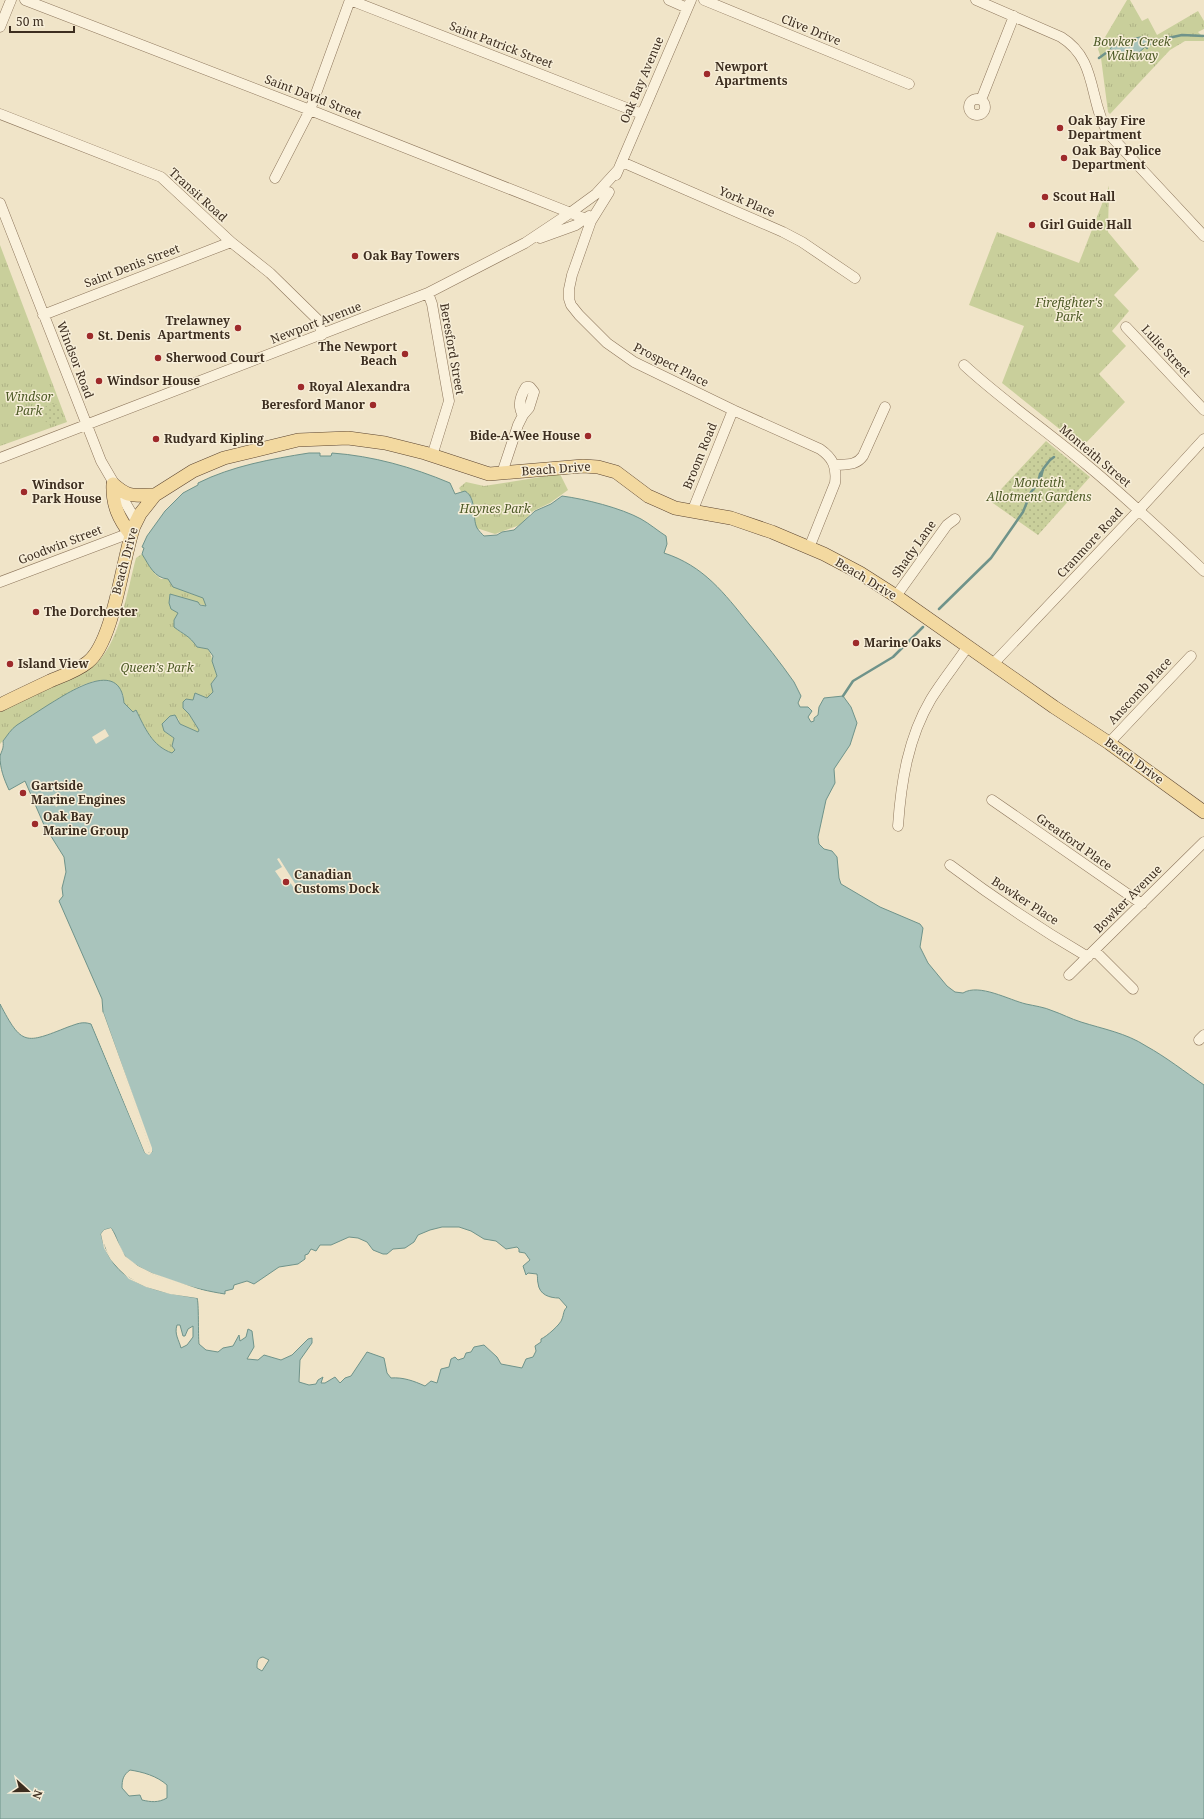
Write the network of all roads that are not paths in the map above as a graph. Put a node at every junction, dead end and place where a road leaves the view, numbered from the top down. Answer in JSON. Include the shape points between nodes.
{"nodes":[{"id":1,"x":11,"y":0,"type":"edge"},
{"id":2,"x":24,"y":0,"type":"edge"},
{"id":3,"x":350,"y":0,"type":"edge"},
{"id":4,"x":669,"y":0,"type":"edge"},
{"id":5,"x":704,"y":0,"type":"edge"},
{"id":6,"x":976,"y":0,"type":"edge"},
{"id":7,"x":689,"y":4,"type":"edge"},
{"id":8,"x":1014,"y":16,"type":"junction"},
{"id":9,"x":0,"y":27,"type":"edge"},
{"id":10,"x":909,"y":84,"type":"dead end"},
{"id":11,"x":981,"y":100,"type":"dead end"},
{"id":12,"x":310,"y":110,"type":"junction"},
{"id":13,"x":0,"y":114,"type":"edge"},
{"id":14,"x":642,"y":114,"type":"junction"},
{"id":15,"x":620,"y":166,"type":"junction"},
{"id":16,"x":274,"y":178,"type":"dead end"},
{"id":17,"x":609,"y":192,"type":"joint"},
{"id":18,"x":0,"y":203,"type":"edge"},
{"id":19,"x":570,"y":213,"type":"junction"},
{"id":20,"x":588,"y":220,"type":"junction"},
{"id":21,"x":1204,"y":236,"type":"edge"},
{"id":22,"x":231,"y":242,"type":"junction"},
{"id":23,"x":525,"y":243,"type":"junction"},
{"id":24,"x":855,"y":278,"type":"dead end"},
{"id":25,"x":428,"y":293,"type":"junction"},
{"id":26,"x":43,"y":315,"type":"junction"},
{"id":27,"x":1126,"y":327,"type":"dead end"},
{"id":28,"x":322,"y":335,"type":"junction"},
{"id":29,"x":964,"y":365,"type":"dead end"},
{"id":30,"x":885,"y":407,"type":"dead end"},
{"id":31,"x":733,"y":410,"type":"junction"},
{"id":32,"x":1204,"y":410,"type":"edge"},
{"id":33,"x":523,"y":415,"type":"dead end"},
{"id":34,"x":86,"y":425,"type":"junction"},
{"id":35,"x":1204,"y":439,"type":"edge"},
{"id":36,"x":432,"y":456,"type":"junction"},
{"id":37,"x":0,"y":458,"type":"edge"},
{"id":38,"x":835,"y":464,"type":"junction"},
{"id":39,"x":502,"y":473,"type":"junction"},
{"id":40,"x":113,"y":484,"type":"junction"},
{"id":41,"x":155,"y":495,"type":"junction"},
{"id":42,"x":1139,"y":510,"type":"junction"},
{"id":43,"x":692,"y":512,"type":"junction"},
{"id":44,"x":955,"y":519,"type":"dead end"},
{"id":45,"x":136,"y":521,"type":"junction"},
{"id":46,"x":131,"y":535,"type":"junction"},
{"id":47,"x":809,"y":548,"type":"junction"},
{"id":48,"x":1204,"y":571,"type":"edge"},
{"id":49,"x":0,"y":582,"type":"edge"},
{"id":50,"x":896,"y":596,"type":"junction"},
{"id":51,"x":968,"y":646,"type":"junction"},
{"id":52,"x":1191,"y":656,"type":"dead end"},
{"id":53,"x":993,"y":664,"type":"junction"},
{"id":54,"x":0,"y":705,"type":"edge"},
{"id":55,"x":1109,"y":743,"type":"junction"},
{"id":56,"x":992,"y":800,"type":"dead end"},
{"id":57,"x":1204,"y":812,"type":"edge"},
{"id":58,"x":898,"y":826,"type":"dead end"},
{"id":59,"x":1204,"y":842,"type":"edge"},
{"id":60,"x":950,"y":865,"type":"dead end"},
{"id":61,"x":1142,"y":904,"type":"junction"},
{"id":62,"x":1091,"y":954,"type":"junction"},
{"id":63,"x":1069,"y":975,"type":"dead end"},
{"id":64,"x":1133,"y":990,"type":"dead end"}],
"edges":[{"from":1,"to":9,"type":"street"},
{"from":2,"to":12,"type":"street","name":"Saint David Street"},
{"from":3,"to":12,"type":"street"},
{"from":3,"to":14,"type":"street","name":"Saint Patrick Street"},
{"from":4,"to":7,"type":"street"},
{"from":5,"to":10,"type":"street","name":"Clive Drive"},
{"from":6,"to":8,"type":"street"},
{"from":7,"to":14,"type":"street","name":"Oak Bay Avenue"},
{"from":8,"to":11,"type":"street"},
{"from":8,"to":21,"type":"street","via":[[1070,42],[1088,70],[1100,120],[1108,134]]},
{"from":12,"to":16,"type":"street"},
{"from":12,"to":19,"type":"street","name":"Saint David Street"},
{"from":13,"to":22,"type":"street","name":"Transit Road","via":[[161,177]]},
{"from":14,"to":15,"type":"street","name":"Oak Bay Avenue"},
{"from":15,"to":17,"type":"street","name":"Oak Bay Avenue"},
{"from":15,"to":19,"type":"street","name":"Newport Avenue","via":[[596,194]]},
{"from":15,"to":24,"type":"street","name":"York Place","via":[[783,232],[812,248]]},
{"from":17,"to":20,"type":"street","name":"Prospect Place"},
{"from":18,"to":26,"type":"street","name":"Windsor Road"},
{"from":19,"to":20,"type":"street","name":"Saint David Street"},
{"from":19,"to":23,"type":"street","name":"Newport Avenue"},
{"from":20,"to":23,"type":"street"},
{"from":20,"to":31,"type":"street","name":"Prospect Place","via":[[569,289],[571,305],[607,343],[634,362]]},
{"from":22,"to":26,"type":"street","name":"Saint Denis Street"},
{"from":22,"to":28,"type":"street","name":"Transit Road","via":[[270,273],[318,320]]},
{"from":23,"to":25,"type":"street","name":"Newport Avenue"},
{"from":25,"to":28,"type":"street","name":"Newport Avenue"},
{"from":25,"to":36,"type":"street","name":"Beresford Street","via":[[449,401]]},
{"from":26,"to":34,"type":"street","name":"Windsor Road"},
{"from":27,"to":32,"type":"street","name":"Lulie Street"},
{"from":28,"to":34,"type":"street","name":"Newport Avenue"},
{"from":29,"to":42,"type":"street","name":"Monteith Street","via":[[985,385],[1087,464]]},
{"from":30,"to":38,"type":"street","via":[[860,461]]},
{"from":31,"to":38,"type":"street","name":"Prospect Place","via":[[820,449],[829,454]]},
{"from":31,"to":43,"type":"street","name":"Broom Road"},
{"from":33,"to":39,"type":"street"},
{"from":34,"to":37,"type":"street","name":"Newport Avenue"},
{"from":34,"to":40,"type":"street","name":"Windsor Road"},
{"from":35,"to":42,"type":"street","name":"Cranmore Road"},
{"from":36,"to":39,"type":"main road","name":"Beach Drive","via":[[489,474]]},
{"from":36,"to":41,"type":"main road","name":"Beach Drive","via":[[385,443],[348,438],[298,440],[239,453],[207,464]]},
{"from":38,"to":47,"type":"street","via":[[835,483]]},
{"from":39,"to":43,"type":"main road","name":"Beach Drive","via":[[598,466],[616,472],[652,498]]},
{"from":40,"to":41,"type":"main road","via":[[131,495]]},
{"from":40,"to":45,"type":"street","name":"Windsor Road"},
{"from":40,"to":46,"type":"main road","via":[[112,499],[121,521]]},
{"from":41,"to":45,"type":"main road","name":"Beach Drive"},
{"from":42,"to":48,"type":"street","name":"Monteith Street"},
{"from":42,"to":53,"type":"street","name":"Cranmore Road"},
{"from":43,"to":47,"type":"main road","name":"Beach Drive","via":[[746,523]]},
{"from":44,"to":50,"type":"street","name":"Shady Lane","via":[[947,525]]},
{"from":45,"to":46,"type":"main road","name":"Beach Drive"},
{"from":46,"to":49,"type":"street","name":"Goodwin Street","via":[[122,536]]},
{"from":46,"to":54,"type":"main road","name":"Beach Drive","via":[[110,621],[99,649],[83,665]]},
{"from":47,"to":50,"type":"main road","name":"Beach Drive","via":[[860,573]]},
{"from":50,"to":51,"type":"main road","name":"Beach Drive"},
{"from":51,"to":53,"type":"main road","name":"Beach Drive"},
{"from":51,"to":58,"type":"street","via":[[931,699],[916,729],[900,794]]},
{"from":52,"to":55,"type":"street","name":"Anscomb Place"},
{"from":53,"to":55,"type":"main road","name":"Beach Drive"},
{"from":55,"to":57,"type":"main road","name":"Beach Drive"},
{"from":56,"to":61,"type":"street","name":"Greatford Place"},
{"from":59,"to":61,"type":"street","name":"Bowker Avenue"},
{"from":60,"to":62,"type":"street","name":"Bowker Place","via":[[1061,940]]},
{"from":61,"to":62,"type":"street","name":"Bowker Avenue"},
{"from":62,"to":63,"type":"street","name":"Bowker Avenue"},
{"from":62,"to":64,"type":"street","name":"Bowker Place"}]}
